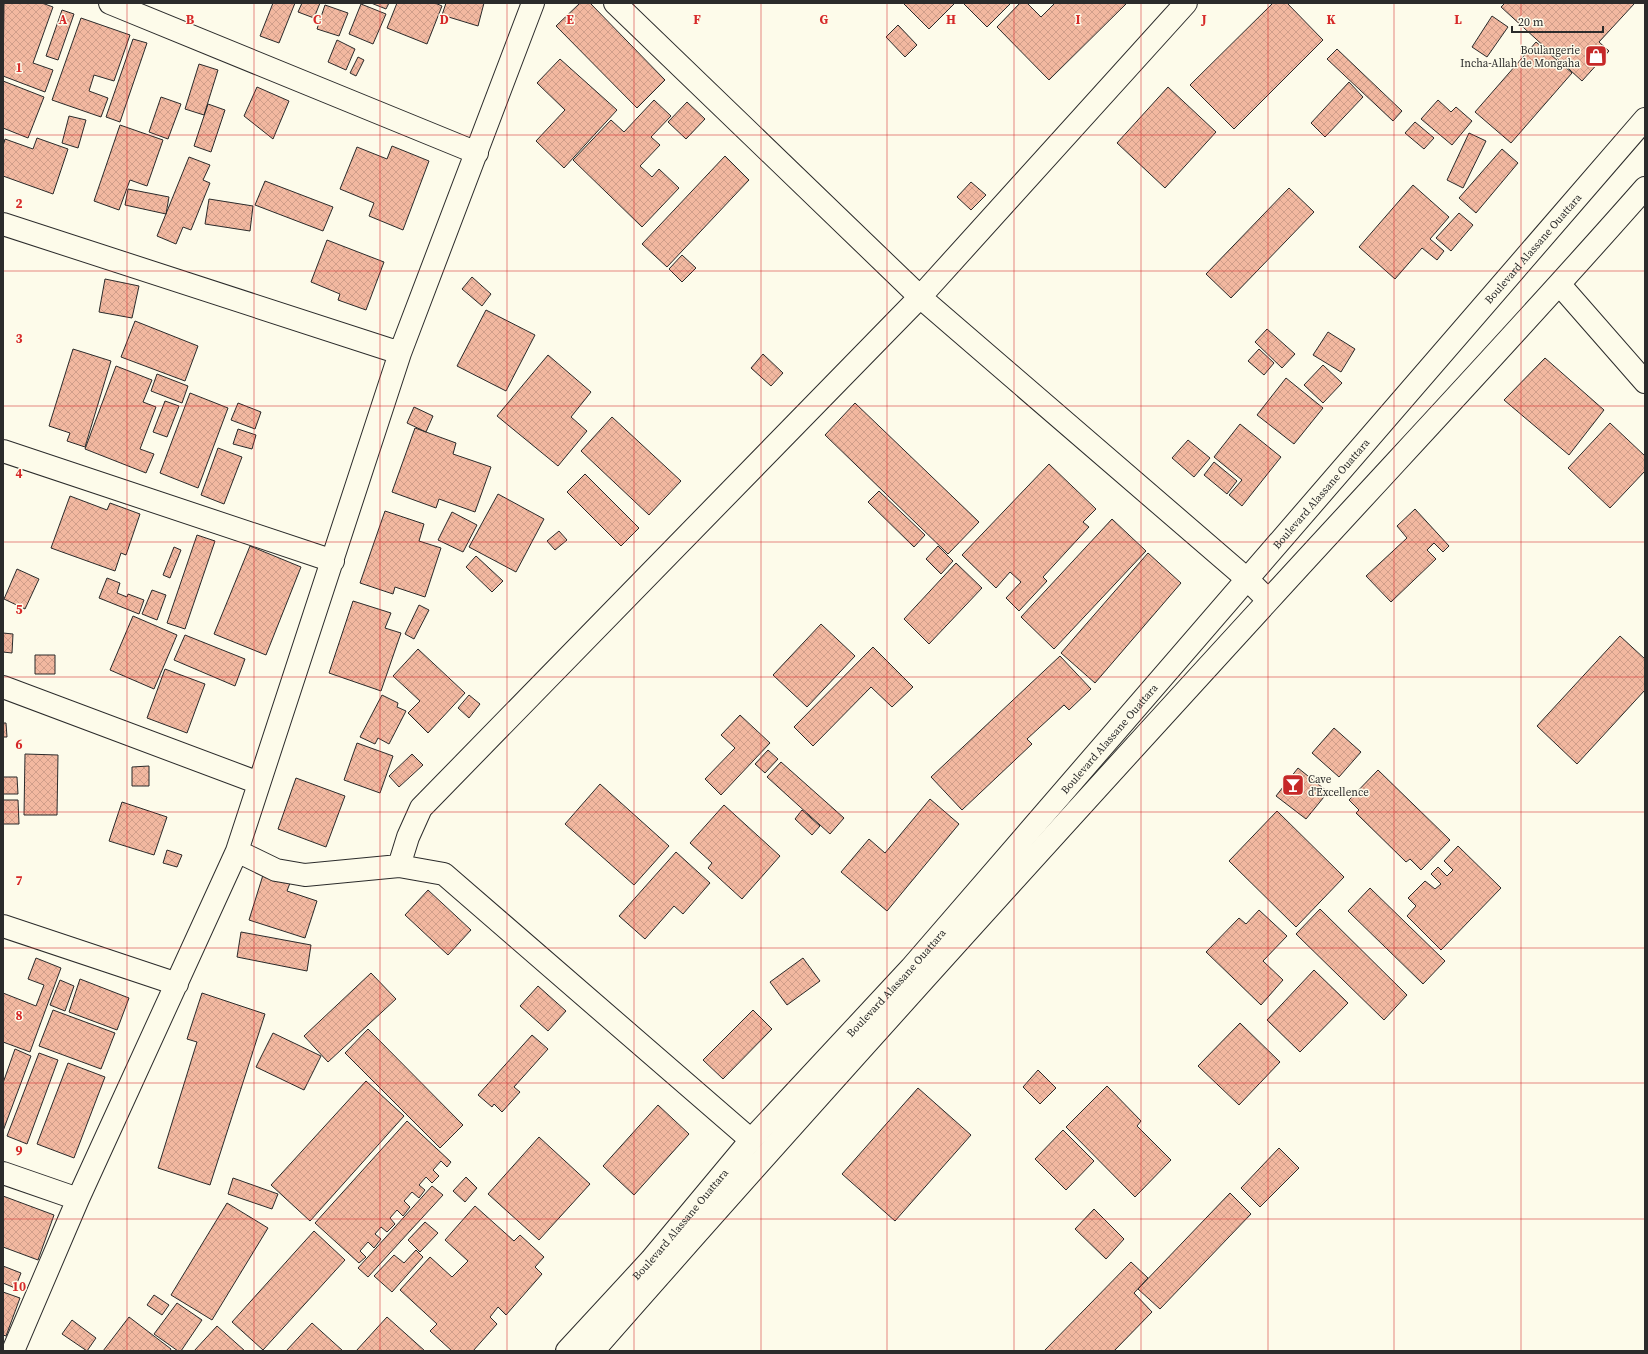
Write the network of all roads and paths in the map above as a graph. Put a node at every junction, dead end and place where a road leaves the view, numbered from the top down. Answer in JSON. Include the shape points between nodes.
{"nodes":[{"id":1,"x":110,"y":3,"type":"edge"},
{"id":2,"x":533,"y":3,"type":"edge"},
{"id":3,"x":615,"y":3,"type":"edge"},
{"id":4,"x":1186,"y":3,"type":"edge"},
{"id":5,"x":1645,"y":119,"type":"edge"},
{"id":6,"x":477,"y":153,"type":"junction"},
{"id":7,"x":1645,"y":188,"type":"edge"},
{"id":8,"x":3,"y":224,"type":"edge"},
{"id":9,"x":1560,"y":285,"type":"junction"},
{"id":10,"x":920,"y":297,"type":"junction"},
{"id":11,"x":400,"y":353,"type":"junction"},
{"id":12,"x":1645,"y":382,"type":"edge"},
{"id":13,"x":3,"y":451,"type":"edge"},
{"id":14,"x":333,"y":561,"type":"junction"},
{"id":15,"x":1247,"y":579,"type":"junction"},
{"id":16,"x":1268,"y":600,"type":"junction"},
{"id":17,"x":3,"y":687,"type":"edge"},
{"id":18,"x":259,"y":783,"type":"junction"},
{"id":19,"x":237,"y":851,"type":"junction"},
{"id":20,"x":399,"y":866,"type":"junction"},
{"id":21,"x":3,"y":926,"type":"edge"},
{"id":22,"x":177,"y":984,"type":"junction"},
{"id":23,"x":751,"y":1140,"type":"junction"},
{"id":24,"x":3,"y":1173,"type":"edge"},
{"id":25,"x":78,"y":1200,"type":"junction"},
{"id":26,"x":13,"y":1351,"type":"edge"},
{"id":27,"x":567,"y":1351,"type":"edge"},
{"id":28,"x":593,"y":1351,"type":"edge"}],
"edges":[{"from":1,"to":6,"type":"street"},
{"from":2,"to":6,"type":"street"},
{"from":3,"to":10,"type":"street"},
{"from":4,"to":10,"type":"street"},
{"from":5,"to":15,"type":"street","name":"Boulevard Alassane Ouattara"},
{"from":6,"to":11,"type":"street"},
{"from":7,"to":9,"type":"street","name":"Boulevard Alassane Ouattara"},
{"from":8,"to":11,"type":"street"},
{"from":9,"to":12,"type":"street"},
{"from":9,"to":16,"type":"street","name":"Boulevard Alassane Ouattara"},
{"from":10,"to":15,"type":"street"},
{"from":10,"to":20,"type":"street","via":[[421,808]]},
{"from":11,"to":14,"type":"street"},
{"from":13,"to":14,"type":"street"},
{"from":14,"to":18,"type":"street"},
{"from":15,"to":16,"type":"street"},
{"from":15,"to":23,"type":"street","name":"Boulevard Alassane Ouattara","via":[[911,968]]},
{"from":16,"to":28,"type":"street","name":"Boulevard Alassane Ouattara","via":[[780,1139]]},
{"from":17,"to":18,"type":"street"},
{"from":18,"to":19,"type":"street"},
{"from":19,"to":20,"type":"street","via":[[276,870],[304,875]]},
{"from":19,"to":22,"type":"street"},
{"from":20,"to":23,"type":"street","via":[[444,874]]},
{"from":21,"to":22,"type":"street"},
{"from":22,"to":25,"type":"street"},
{"from":23,"to":27,"type":"street","name":"Boulevard Alassane Ouattara","via":[[651,1260]]},
{"from":24,"to":25,"type":"street"},
{"from":25,"to":26,"type":"street"}]}
